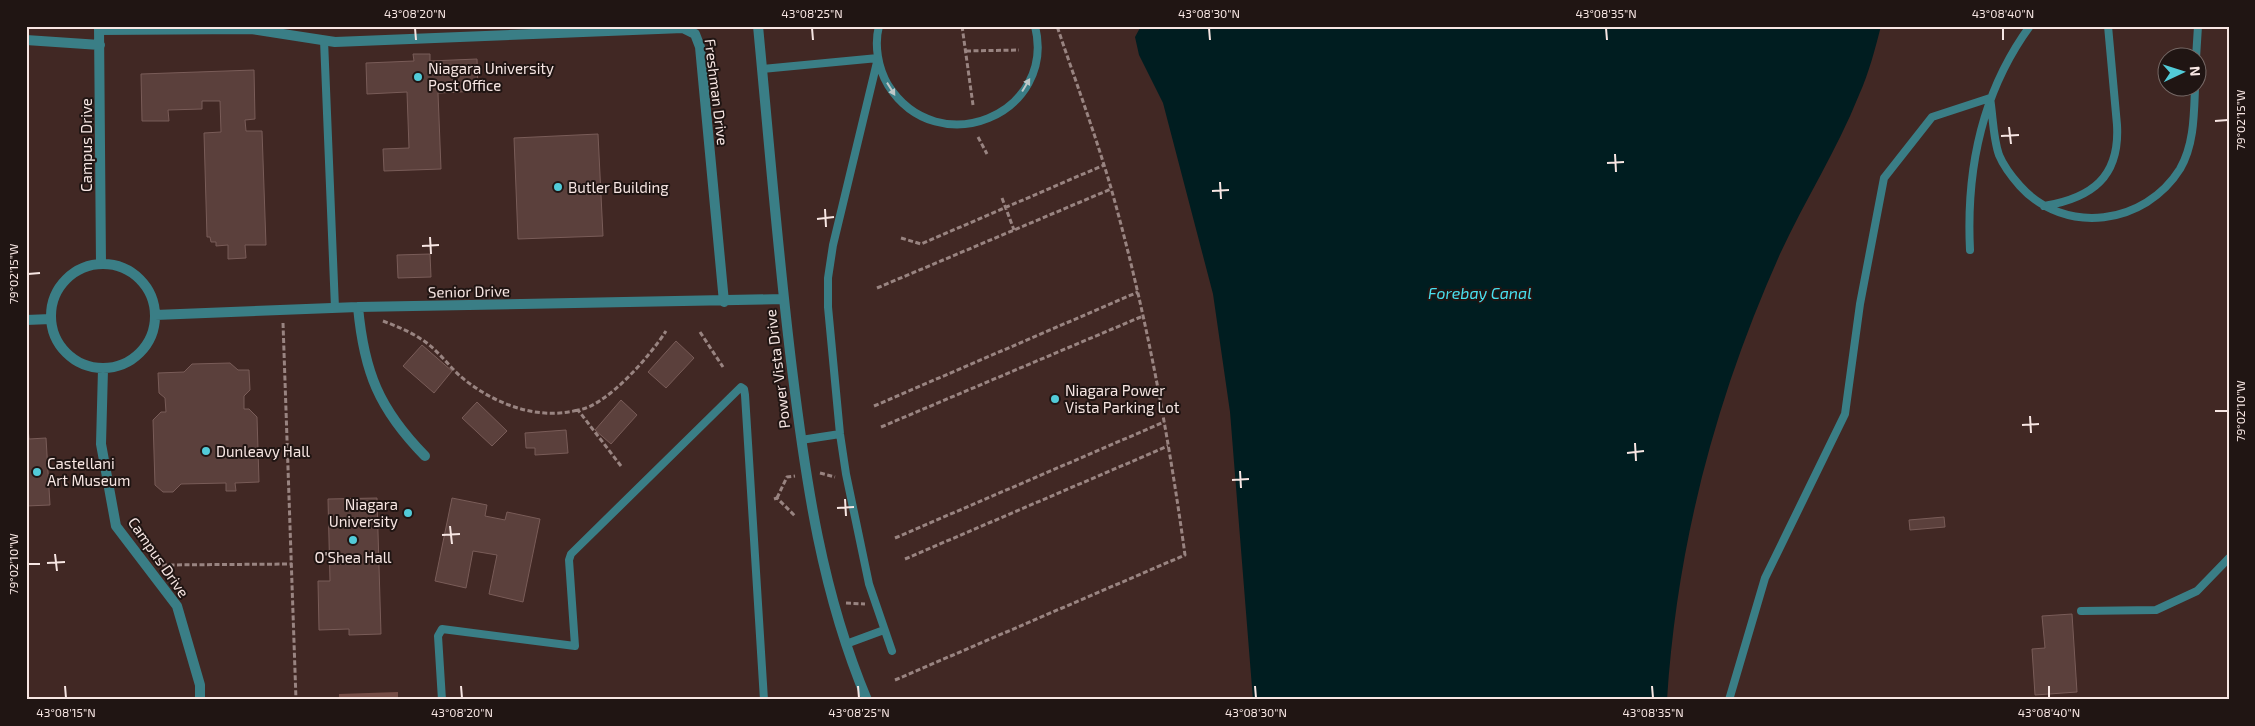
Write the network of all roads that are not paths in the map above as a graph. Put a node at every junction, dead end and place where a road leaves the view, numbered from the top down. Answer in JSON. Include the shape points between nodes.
{"nodes":[{"id":1,"x":758,"y":26,"type":"edge"},
{"id":2,"x":879,"y":26,"type":"edge"},
{"id":3,"x":1035,"y":26,"type":"edge"},
{"id":4,"x":2030,"y":26,"type":"edge"},
{"id":5,"x":2108,"y":26,"type":"edge"},
{"id":6,"x":2198,"y":26,"type":"edge"},
{"id":7,"x":99,"y":28,"type":"edge"},
{"id":8,"x":26,"y":40,"type":"edge"},
{"id":9,"x":324,"y":40,"type":"junction"},
{"id":10,"x":100,"y":45,"type":"junction"},
{"id":11,"x":2197,"y":48,"type":"edge"},
{"id":12,"x":878,"y":58,"type":"junction"},
{"id":13,"x":762,"y":69,"type":"junction"},
{"id":14,"x":1990,"y":98,"type":"junction"},
{"id":15,"x":2194,"y":98,"type":"edge"},
{"id":16,"x":2044,"y":206,"type":"junction"},
{"id":17,"x":1970,"y":250,"type":"dead end"},
{"id":18,"x":102,"y":264,"type":"junction"},
{"id":19,"x":784,"y":300,"type":"junction"},
{"id":20,"x":724,"y":302,"type":"junction"},
{"id":21,"x":358,"y":307,"type":"junction"},
{"id":22,"x":335,"y":308,"type":"junction"},
{"id":23,"x":155,"y":314,"type":"junction"},
{"id":24,"x":51,"y":319,"type":"junction"},
{"id":25,"x":26,"y":320,"type":"edge"},
{"id":26,"x":103,"y":369,"type":"junction"},
{"id":27,"x":840,"y":434,"type":"junction"},
{"id":28,"x":801,"y":440,"type":"junction"},
{"id":29,"x":425,"y":456,"type":"dead end"},
{"id":30,"x":2229,"y":558,"type":"edge"},
{"id":31,"x":2082,"y":611,"type":"dead end"},
{"id":32,"x":884,"y":630,"type":"junction"},
{"id":33,"x":846,"y":644,"type":"junction"},
{"id":34,"x":892,"y":651,"type":"dead end"},
{"id":35,"x":200,"y":700,"type":"edge"},
{"id":36,"x":442,"y":700,"type":"edge"},
{"id":37,"x":764,"y":700,"type":"edge"},
{"id":38,"x":868,"y":700,"type":"edge"},
{"id":39,"x":1729,"y":700,"type":"edge"}],
"edges":[{"from":1,"to":13,"type":"street","name":"Power Vista Drive"},
{"from":2,"to":12,"type":"lane"},
{"from":12,"to":3,"type":"lane","one_way":true,"via":[[883,76],[896,98],[916,114],[940,124],[965,125],[990,119],[1011,105],[1027,86],[1036,62],[1038,36]]},
{"from":4,"to":14,"type":"lane"},
{"from":5,"to":16,"type":"lane","via":[[2117,125],[2116,154],[2098,184],[2081,197]]},
{"from":6,"to":11,"type":"lane"},
{"from":7,"to":9,"type":"street","name":"Freshman Drive","via":[[251,29]]},
{"from":7,"to":10,"type":"street","name":"Campus Drive"},
{"from":8,"to":10,"type":"street"},
{"from":9,"to":20,"type":"street","name":"Freshman Drive","via":[[683,28],[695,34],[700,47]]},
{"from":9,"to":22,"type":"lane"},
{"from":10,"to":18,"type":"street","name":"Campus Drive"},
{"from":12,"to":13,"type":"lane"},
{"from":12,"to":27,"type":"lane","via":[[828,278]]},
{"from":13,"to":19,"type":"street","name":"Power Vista Drive"},
{"from":14,"to":16,"type":"lane","via":[[1999,154],[2010,175],[2029,196]]},
{"from":14,"to":17,"type":"lane","via":[[1972,175],[1968,210]]},
{"from":14,"to":39,"type":"lane","via":[[1932,117],[1884,178],[1860,304],[1845,414],[1765,578]]},
{"from":15,"to":16,"type":"lane","via":[[2192,137],[2185,158],[2160,193],[2139,208],[2115,217],[2074,217]]},
{"from":18,"to":23,"type":"street","via":[[121,267],[139,278],[150,295]]},
{"from":18,"to":24,"type":"street","via":[[81,268],[65,280],[54,298]]},
{"from":19,"to":20,"type":"street","name":"Senior Drive"},
{"from":19,"to":28,"type":"street","name":"Power Vista Drive"},
{"from":20,"to":21,"type":"street","name":"Senior Drive"},
{"from":21,"to":22,"type":"street","name":"Senior Drive"},
{"from":21,"to":29,"type":"street","via":[[366,359],[377,393],[390,416]]},
{"from":22,"to":23,"type":"street","name":"Senior Drive"},
{"from":23,"to":26,"type":"street","via":[[152,335],[140,353],[123,364]]},
{"from":24,"to":25,"type":"street"},
{"from":24,"to":26,"type":"street","via":[[56,338],[67,354],[83,365]]},
{"from":26,"to":35,"type":"street","name":"Campus Drive","via":[[101,444],[116,526],[177,606],[200,685]]},
{"from":27,"to":28,"type":"lane"},
{"from":27,"to":32,"type":"lane","via":[[860,544]]},
{"from":28,"to":33,"type":"street","name":"Power Vista Drive","via":[[817,537]]},
{"from":30,"to":31,"type":"lane","via":[[2197,591],[2156,610]]},
{"from":32,"to":33,"type":"lane"},
{"from":32,"to":34,"type":"lane"},
{"from":33,"to":38,"type":"street","name":"Power Vista Drive"},
{"from":36,"to":37,"type":"lane","via":[[438,636],[442,629],[575,646],[569,560],[572,554],[741,387],[745,395]]}]}
